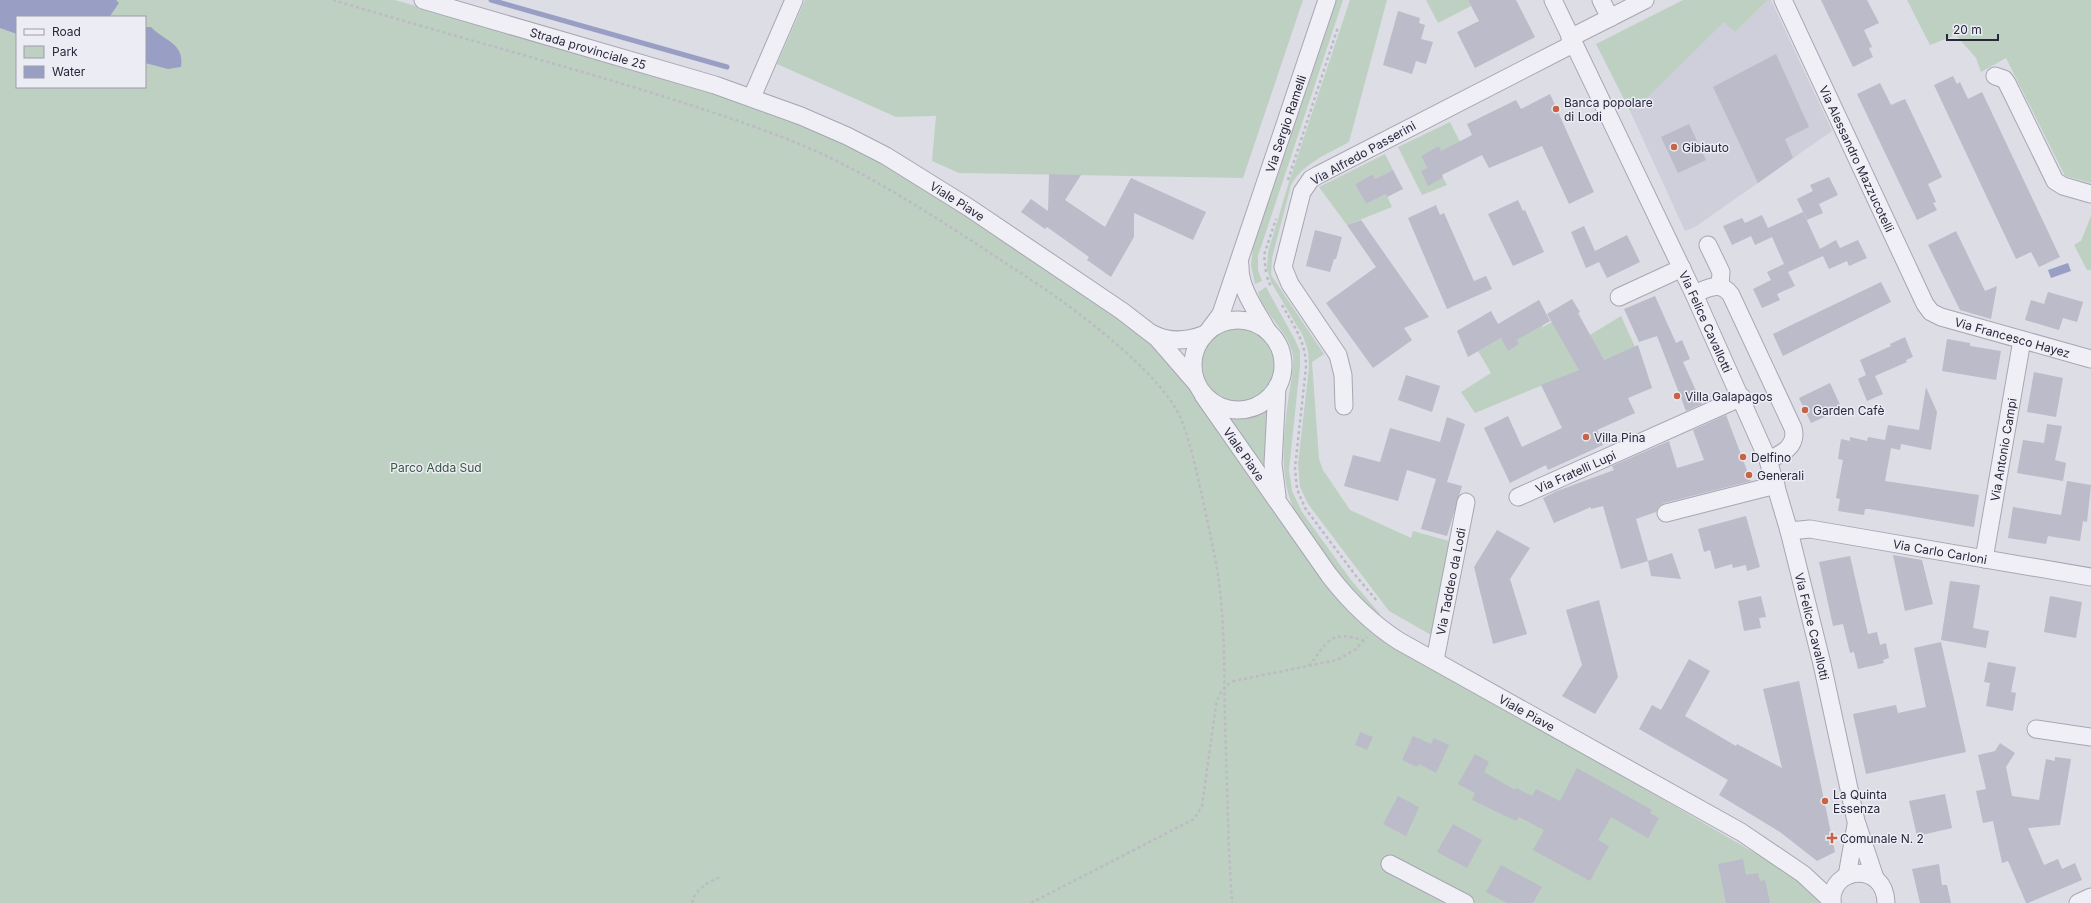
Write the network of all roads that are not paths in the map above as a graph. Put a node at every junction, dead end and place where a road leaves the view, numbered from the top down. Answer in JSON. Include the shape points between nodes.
{"nodes":[{"id":1,"x":423,"y":0,"type":"edge"},
{"id":2,"x":794,"y":0,"type":"edge"},
{"id":3,"x":1327,"y":0,"type":"edge"},
{"id":4,"x":1553,"y":0,"type":"edge"},
{"id":5,"x":1601,"y":0,"type":"edge"},
{"id":6,"x":1783,"y":0,"type":"edge"},
{"id":7,"x":1639,"y":1,"type":"edge"},
{"id":8,"x":1610,"y":18,"type":"junction"},
{"id":9,"x":1572,"y":41,"type":"junction"},
{"id":10,"x":1995,"y":76,"type":"dead end"},
{"id":11,"x":752,"y":97,"type":"junction"},
{"id":12,"x":2091,"y":194,"type":"edge"},
{"id":13,"x":1708,"y":245,"type":"dead end"},
{"id":14,"x":1244,"y":247,"type":"junction"},
{"id":15,"x":1682,"y":268,"type":"junction"},
{"id":16,"x":1720,"y":286,"type":"junction"},
{"id":17,"x":1694,"y":294,"type":"junction"},
{"id":18,"x":1619,"y":297,"type":"dead end"},
{"id":19,"x":1935,"y":314,"type":"joint"},
{"id":20,"x":1267,"y":330,"type":"junction"},
{"id":21,"x":1149,"y":332,"type":"junction"},
{"id":22,"x":1206,"y":332,"type":"junction"},
{"id":23,"x":2022,"y":340,"type":"junction"},
{"id":24,"x":2091,"y":360,"type":"edge"},
{"id":25,"x":1277,"y":387,"type":"junction"},
{"id":26,"x":1200,"y":389,"type":"junction"},
{"id":27,"x":1742,"y":397,"type":"junction"},
{"id":28,"x":1344,"y":406,"type":"dead end"},
{"id":29,"x":1768,"y":460,"type":"junction"},
{"id":30,"x":1776,"y":484,"type":"junction"},
{"id":31,"x":1518,"y":497,"type":"dead end"},
{"id":32,"x":1466,"y":502,"type":"dead end"},
{"id":33,"x":1285,"y":513,"type":"junction"},
{"id":34,"x":1666,"y":513,"type":"dead end"},
{"id":35,"x":1789,"y":531,"type":"junction"},
{"id":36,"x":1984,"y":559,"type":"junction"},
{"id":37,"x":2091,"y":578,"type":"edge"},
{"id":38,"x":1435,"y":660,"type":"junction"},
{"id":39,"x":2036,"y":729,"type":"dead end"},
{"id":40,"x":2091,"y":737,"type":"edge"},
{"id":41,"x":1856,"y":821,"type":"junction"},
{"id":42,"x":1390,"y":864,"type":"dead end"},
{"id":43,"x":1803,"y":874,"type":"junction"},
{"id":44,"x":1875,"y":878,"type":"junction"},
{"id":45,"x":1842,"y":879,"type":"junction"},
{"id":46,"x":1832,"y":902,"type":"edge"},
{"id":47,"x":1465,"y":903,"type":"edge"},
{"id":48,"x":1886,"y":903,"type":"edge"}],
"edges":[{"from":1,"to":11,"type":"street","name":"Strada provinciale 25"},
{"from":2,"to":11,"type":"street"},
{"from":3,"to":14,"type":"street","name":"Via Sergio Ramelli"},
{"from":4,"to":9,"type":"street","name":"Via Felice Cavallotti"},
{"from":5,"to":8,"type":"street"},
{"from":6,"to":19,"type":"street","name":"Via Alessandro Mazzucotelli","via":[[1925,304]]},
{"from":7,"to":8,"type":"street","name":"Via Alfredo Passerini"},
{"from":8,"to":9,"type":"street","name":"Via Alfredo Passerini"},
{"from":9,"to":15,"type":"street","name":"Via Felice Cavallotti"},
{"from":9,"to":28,"type":"street","name":"Via Alfredo Passerini","via":[[1318,175],[1306,185],[1283,267],[1290,284],[1338,355],[1343,375]]},
{"from":10,"to":12,"type":"street","via":[[2007,83],[2055,181],[2062,186]]},
{"from":11,"to":21,"type":"street","name":"Viale Piave","via":[[840,133],[886,156],[1093,290]]},
{"from":13,"to":16,"type":"street","via":[[1721,272]]},
{"from":14,"to":20,"type":"street","name":"Via Sergio Ramelli","via":[[1240,265],[1241,280]]},
{"from":14,"to":22,"type":"street","name":"Via Sergio Ramelli","via":[[1221,314]]},
{"from":15,"to":17,"type":"street","name":"Via Felice Cavallotti"},
{"from":15,"to":18,"type":"street"},
{"from":16,"to":17,"type":"street","via":[[1709,287]]},
{"from":16,"to":29,"type":"street","via":[[1731,295],[1795,433],[1789,448]]},
{"from":17,"to":27,"type":"street","name":"Via Felice Cavallotti"},
{"from":19,"to":23,"type":"street","name":"Via Francesco Hayez"},
{"from":20,"to":22,"type":"street","name":"Viale Piave","via":[[1254,322],[1238,319],[1223,322]]},
{"from":20,"to":25,"type":"street","name":"Viale Piave","via":[[1277,342],[1283,357],[1283,373]]},
{"from":21,"to":22,"type":"street","name":"Viale Piave","via":[[1176,340],[1194,338]]},
{"from":21,"to":26,"type":"street","name":"Viale Piave","via":[[1177,360]]},
{"from":22,"to":26,"type":"street","name":"Viale Piave","via":[[1193,358],[1193,370]]},
{"from":23,"to":24,"type":"street","name":"Via Francesco Hayez"},
{"from":23,"to":36,"type":"street","name":"Via Antonio Campi"},
{"from":25,"to":26,"type":"street","name":"Viale Piave","via":[[1268,399],[1242,410],[1214,404]]},
{"from":25,"to":33,"type":"street","name":"Viale Piave","via":[[1273,477],[1277,498]]},
{"from":26,"to":33,"type":"street","name":"Viale Piave"},
{"from":27,"to":29,"type":"street","name":"Via Felice Cavallotti"},
{"from":27,"to":31,"type":"street","name":"Via Fratelli Lupi"},
{"from":29,"to":30,"type":"street","name":"Via Felice Cavallotti"},
{"from":30,"to":34,"type":"street"},
{"from":30,"to":35,"type":"street","name":"Via Felice Cavallotti"},
{"from":32,"to":38,"type":"street","name":"Via Taddeo da Lodi"},
{"from":33,"to":38,"type":"street","name":"Viale Piave","via":[[1343,593],[1376,625]]},
{"from":35,"to":36,"type":"street","name":"Via Carlo Carloni","via":[[1810,529]]},
{"from":35,"to":41,"type":"street","name":"Via Felice Cavallotti","via":[[1825,676]]},
{"from":36,"to":37,"type":"street","name":"Via Carlo Carloni"},
{"from":38,"to":43,"type":"street","name":"Viale Piave","via":[[1712,815]]},
{"from":39,"to":40,"type":"street"},
{"from":41,"to":44,"type":"street","name":"Via Felice Cavallotti"},
{"from":41,"to":45,"type":"street","name":"Via Felice Cavallotti"},
{"from":42,"to":47,"type":"street"},
{"from":43,"to":45,"type":"street","name":"Viale Piave"},
{"from":43,"to":46,"type":"street","name":"Viale Piave"},
{"from":44,"to":45,"type":"street","name":"Viale Piave","via":[[1861,873]]},
{"from":44,"to":48,"type":"street","name":"Via Felice Cavallotti","via":[[1884,891]]},
{"from":45,"to":46,"type":"street","name":"Via Felice Cavallotti","via":[[1833,891]]}]}
